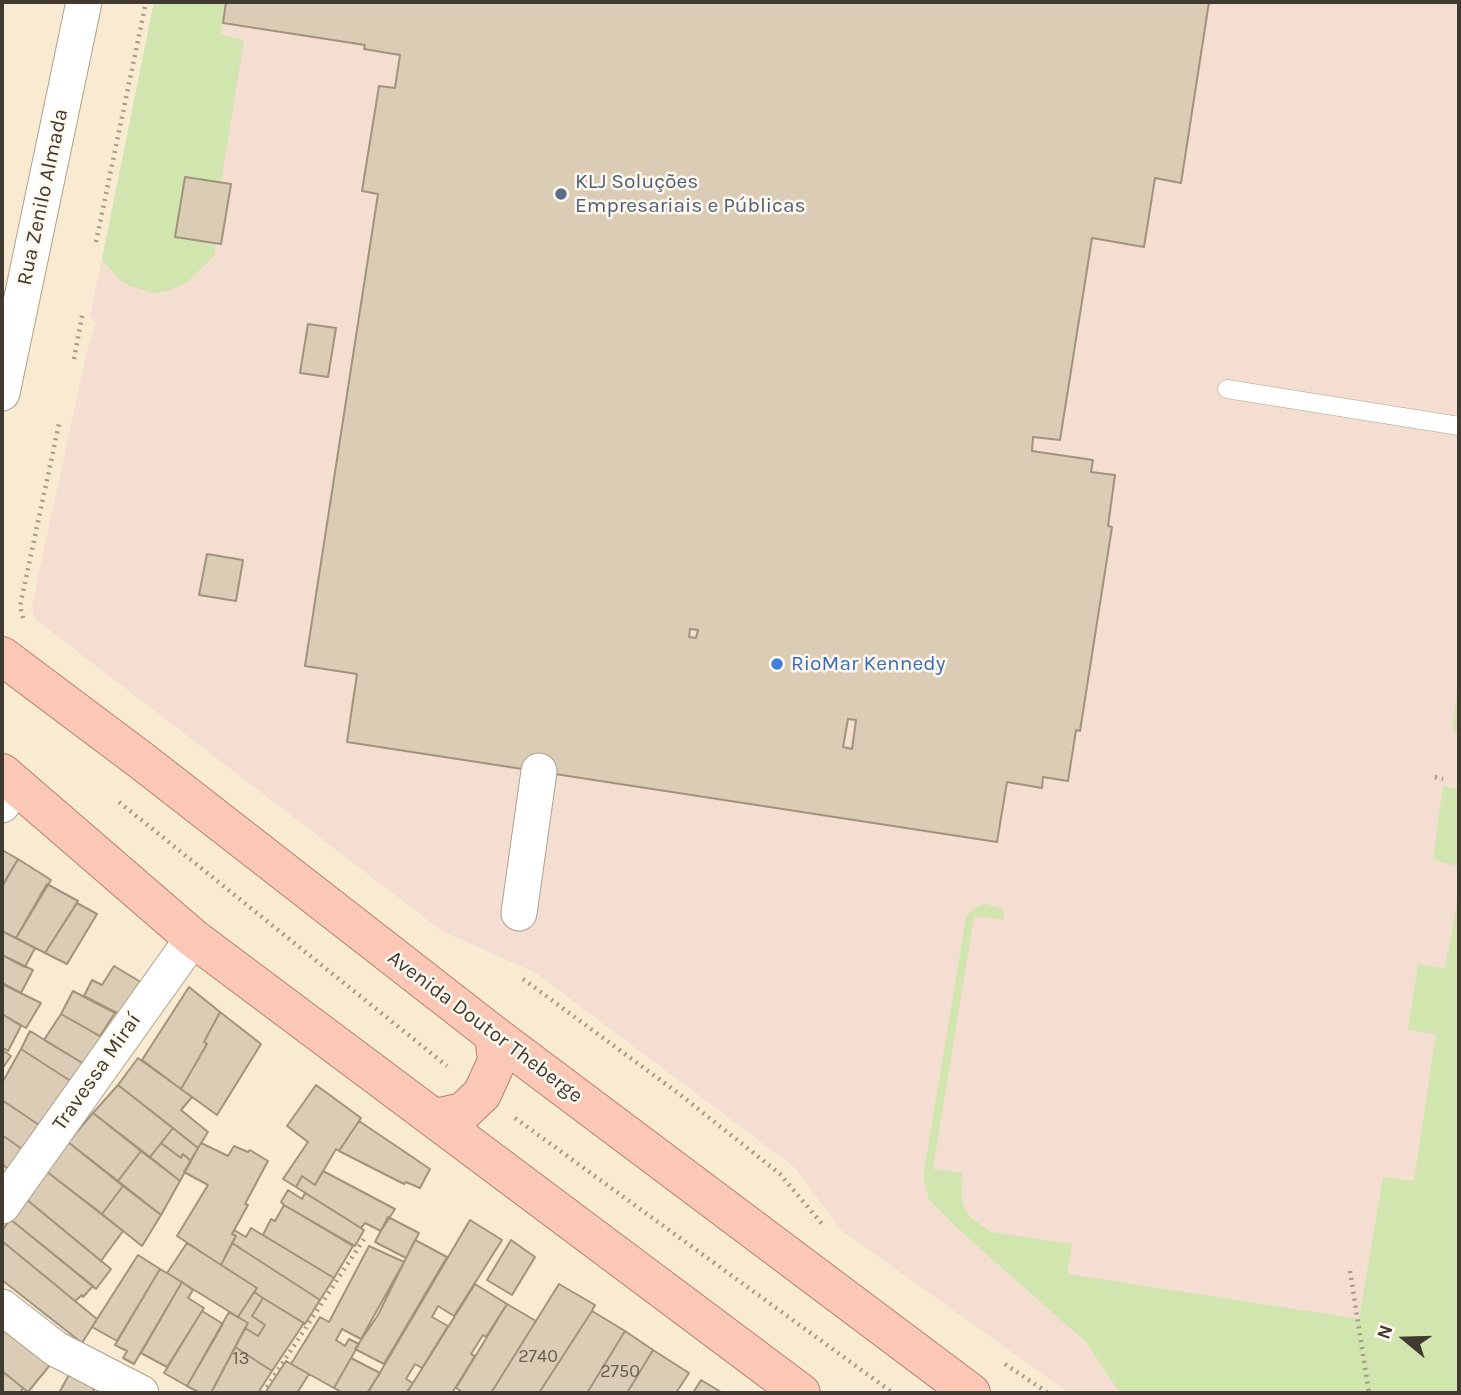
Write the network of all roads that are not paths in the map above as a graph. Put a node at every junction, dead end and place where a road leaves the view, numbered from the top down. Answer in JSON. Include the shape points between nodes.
{"nodes":[{"id":1,"x":84,"y":2,"type":"edge"},
{"id":2,"x":1227,"y":389,"type":"dead end"},
{"id":3,"x":2,"y":393,"type":"edge"},
{"id":4,"x":1459,"y":426,"type":"edge"},
{"id":5,"x":2,"y":656,"type":"edge"},
{"id":6,"x":539,"y":771,"type":"dead end"},
{"id":7,"x":6,"y":787,"type":"edge"},
{"id":8,"x":519,"y":913,"type":"dead end"},
{"id":9,"x":193,"y":937,"type":"junction"},
{"id":10,"x":494,"y":1035,"type":"junction"},
{"id":11,"x":435,"y":1118,"type":"junction"},
{"id":12,"x":2,"y":1206,"type":"edge"},
{"id":13,"x":2,"y":1307,"type":"edge"},
{"id":14,"x":141,"y":1393,"type":"edge"},
{"id":15,"x":801,"y":1393,"type":"edge"},
{"id":16,"x":971,"y":1393,"type":"edge"}],
"edges":[{"from":1,"to":3,"type":"street","name":"Rua Zenilo Almada"},
{"from":2,"to":4,"type":"lane"},
{"from":5,"to":10,"type":"main road","name":"Avenida Doutor Theberge"},
{"from":6,"to":8,"type":"street"},
{"from":7,"to":9,"type":"main road"},
{"from":9,"to":11,"type":"main road"},
{"from":9,"to":12,"type":"street","name":"Travessa Miraí"},
{"from":10,"to":11,"type":"main road","via":[[497,1060],[481,1094],[463,1112]]},
{"from":10,"to":16,"type":"main road","name":"Avenida Doutor Theberge"},
{"from":11,"to":15,"type":"main road"},
{"from":13,"to":14,"type":"street","via":[[56,1349]]}]}
